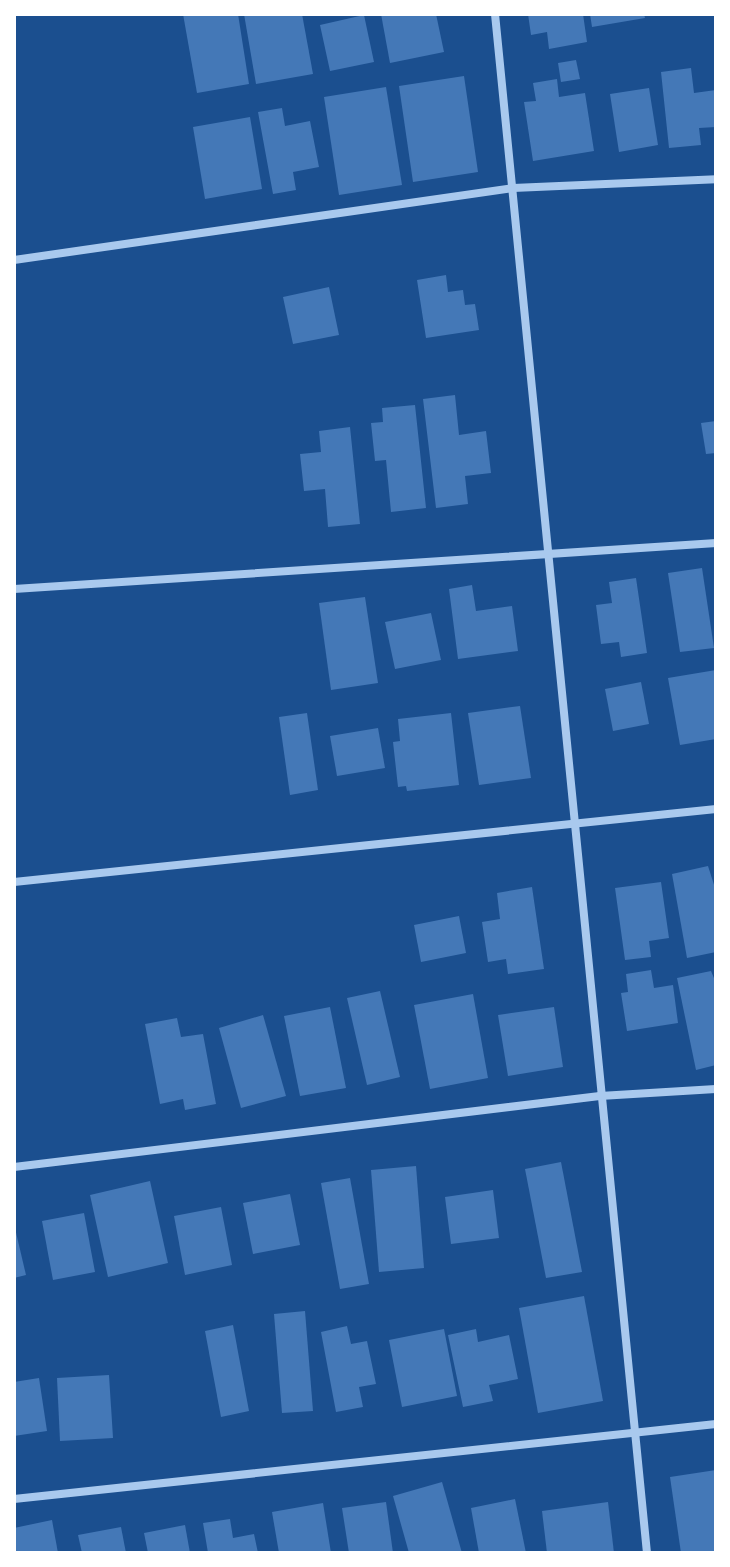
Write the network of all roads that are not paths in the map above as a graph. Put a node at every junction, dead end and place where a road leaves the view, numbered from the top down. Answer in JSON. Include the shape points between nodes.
{"nodes":[{"id":1,"x":495,"y":14,"type":"edge"},
{"id":2,"x":716,"y":179,"type":"edge"},
{"id":3,"x":513,"y":188,"type":"junction"},
{"id":4,"x":14,"y":260,"type":"edge"},
{"id":5,"x":716,"y":543,"type":"edge"},
{"id":6,"x":551,"y":550,"type":"junction"},
{"id":7,"x":14,"y":589,"type":"edge"},
{"id":8,"x":716,"y":809,"type":"edge"},
{"id":9,"x":572,"y":825,"type":"junction"},
{"id":10,"x":14,"y":882,"type":"edge"},
{"id":11,"x":716,"y":1089,"type":"edge"},
{"id":12,"x":600,"y":1096,"type":"junction"},
{"id":13,"x":14,"y":1167,"type":"edge"},
{"id":14,"x":716,"y":1424,"type":"edge"},
{"id":15,"x":635,"y":1431,"type":"junction"},
{"id":16,"x":14,"y":1499,"type":"edge"},
{"id":17,"x":647,"y":1553,"type":"edge"}],
"edges":[{"from":1,"to":3,"type":"street"},
{"from":2,"to":3,"type":"street"},
{"from":3,"to":4,"type":"street"},
{"from":3,"to":6,"type":"street"},
{"from":5,"to":6,"type":"street"},
{"from":6,"to":7,"type":"street"},
{"from":6,"to":9,"type":"street"},
{"from":8,"to":9,"type":"street"},
{"from":9,"to":10,"type":"street"},
{"from":9,"to":12,"type":"street"},
{"from":11,"to":12,"type":"street"},
{"from":12,"to":13,"type":"street"},
{"from":12,"to":15,"type":"street"},
{"from":14,"to":15,"type":"street"},
{"from":15,"to":16,"type":"street"},
{"from":15,"to":17,"type":"street"}]}
